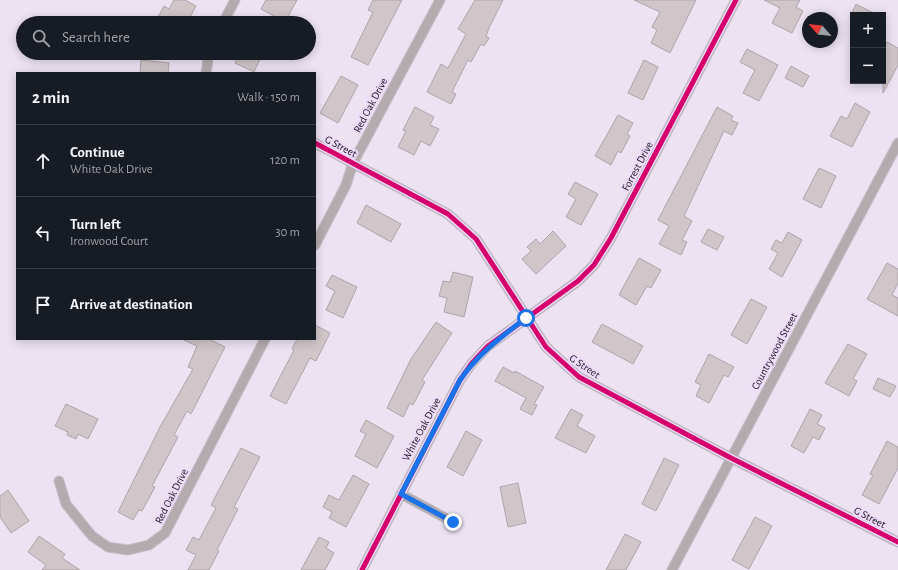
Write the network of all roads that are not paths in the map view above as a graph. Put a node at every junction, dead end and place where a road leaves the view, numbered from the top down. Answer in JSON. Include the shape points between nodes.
{"nodes":[{"id":1,"x":235,"y":0,"type":"edge"},
{"id":2,"x":440,"y":0,"type":"edge"},
{"id":3,"x":736,"y":0,"type":"edge"},
{"id":4,"x":227,"y":16,"type":"edge"},
{"id":5,"x":208,"y":60,"type":"edge"},
{"id":6,"x":206,"y":72,"type":"edge"},
{"id":7,"x":898,"y":143,"type":"edge"},
{"id":8,"x":316,"y":144,"type":"edge"},
{"id":9,"x":353,"y":163,"type":"junction"},
{"id":10,"x":316,"y":243,"type":"edge"},
{"id":11,"x":526,"y":318,"type":"junction"},
{"id":12,"x":264,"y":340,"type":"edge"},
{"id":13,"x":731,"y":458,"type":"junction"},
{"id":14,"x":59,"y":480,"type":"dead end"},
{"id":15,"x":401,"y":494,"type":"junction"},
{"id":16,"x":453,"y":522,"type":"dead end"},
{"id":17,"x":898,"y":542,"type":"edge"},
{"id":18,"x":362,"y":570,"type":"edge"},
{"id":19,"x":672,"y":570,"type":"edge"}],
"edges":[{"from":1,"to":4,"type":"street"},
{"from":2,"to":9,"type":"street","name":"Red Oak Drive"},
{"from":3,"to":11,"type":"street","name":"Forrest Drive","via":[[611,238],[594,265],[578,281]]},
{"from":5,"to":6,"type":"street"},
{"from":7,"to":13,"type":"street","name":"Countrywood Street"},
{"from":8,"to":9,"type":"street","name":"G Street"},
{"from":9,"to":10,"type":"street","name":"Red Oak Drive","via":[[346,185]]},
{"from":9,"to":11,"type":"street","name":"G Street","via":[[448,214],[476,239]]},
{"from":11,"to":13,"type":"street","name":"G Street","via":[[546,347],[579,377]]},
{"from":11,"to":15,"type":"street","name":"White Oak Drive","via":[[488,346],[472,363],[460,380]]},
{"from":12,"to":14,"type":"street","name":"Red Oak Drive","via":[[165,533],[149,545],[128,550],[108,547],[92,536],[66,504]]},
{"from":13,"to":17,"type":"street","name":"G Street"},
{"from":13,"to":19,"type":"street","name":"Countrywood Street"},
{"from":15,"to":16,"type":"street"},
{"from":15,"to":18,"type":"street","name":"White Oak Drive"}]}
